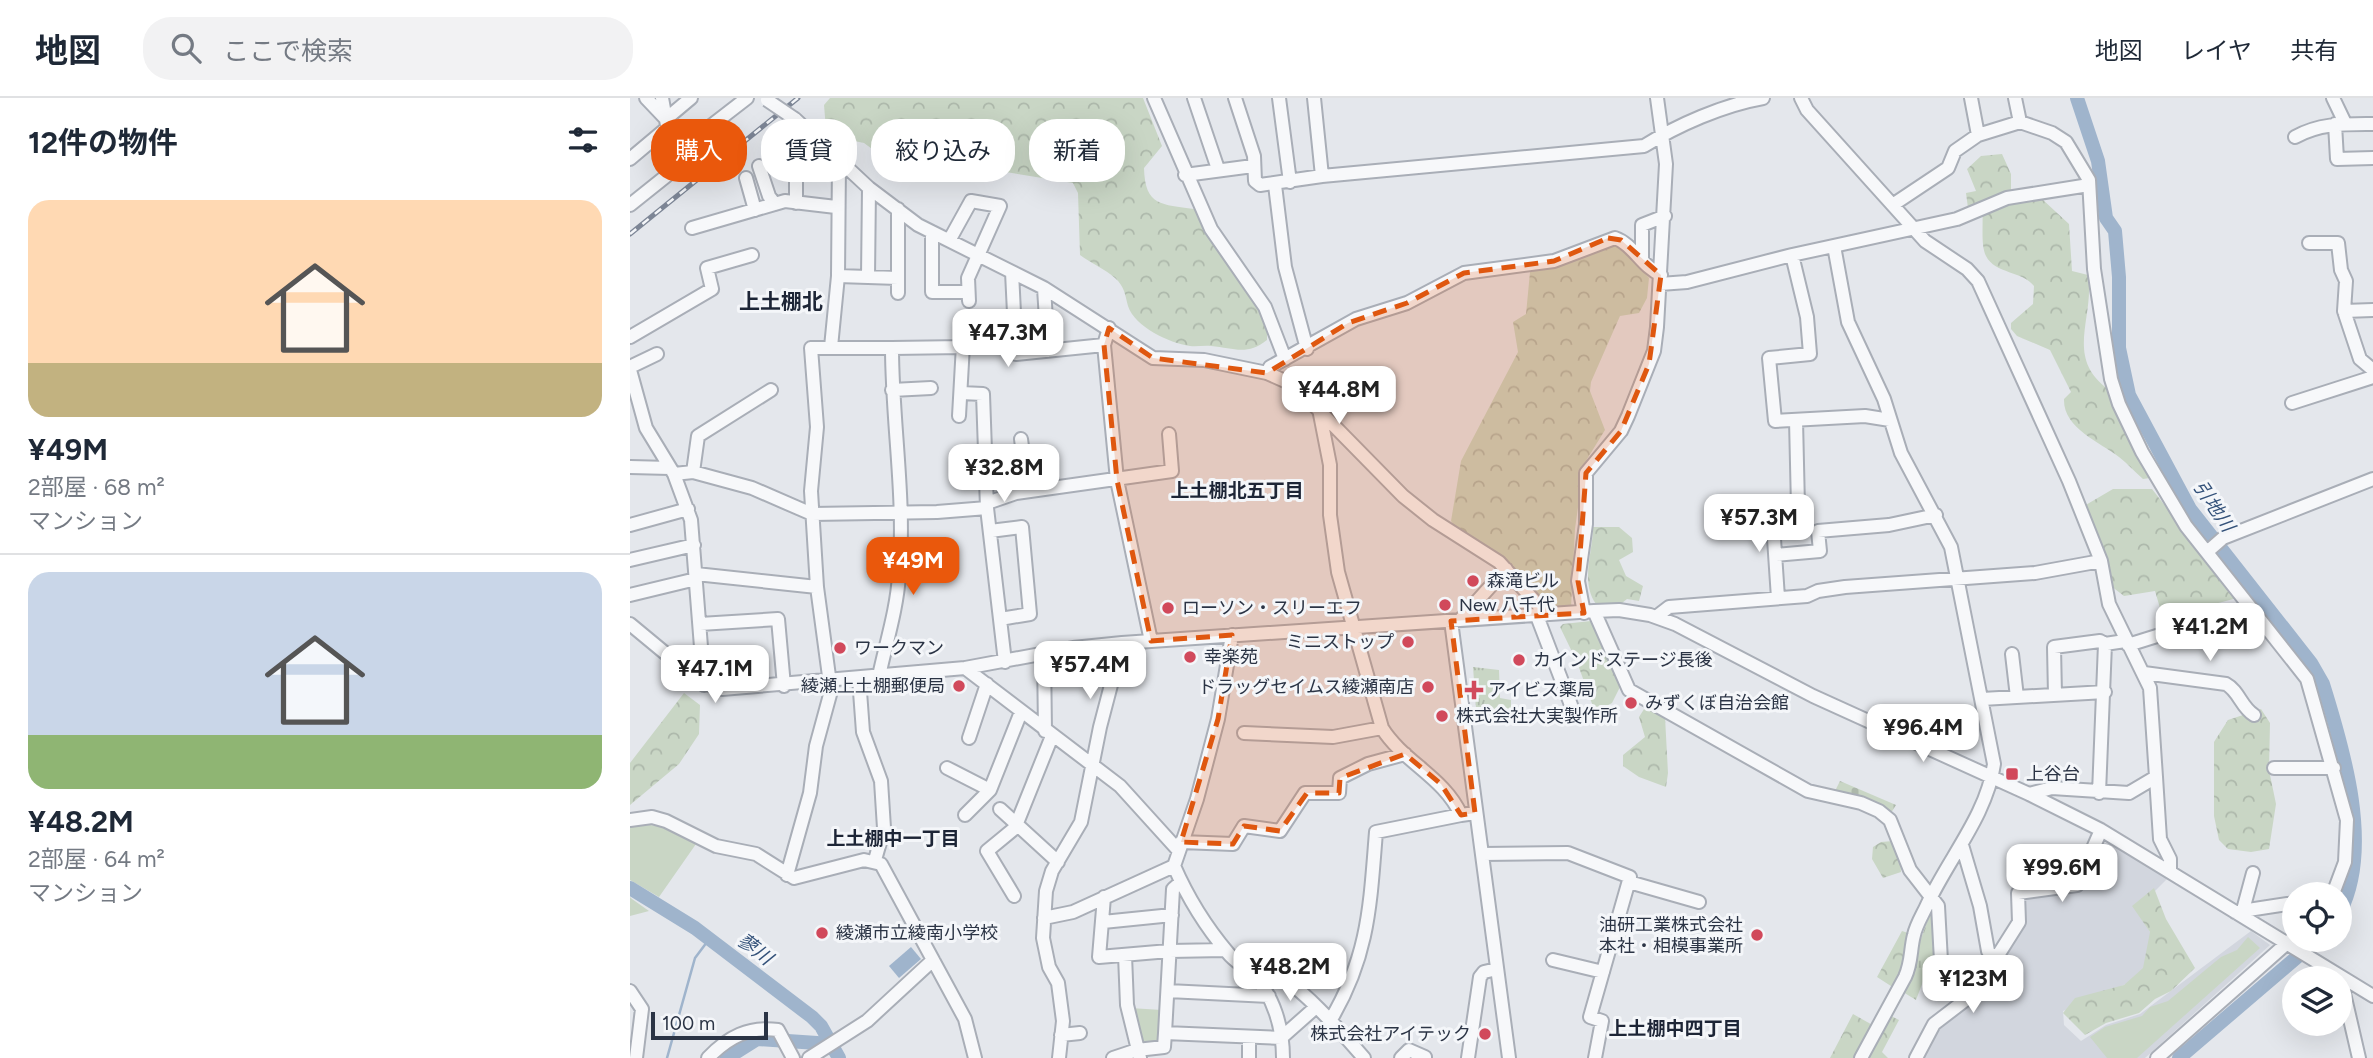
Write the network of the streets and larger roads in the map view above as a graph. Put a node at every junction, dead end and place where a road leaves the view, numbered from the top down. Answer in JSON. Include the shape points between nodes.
{"nodes":[{"id":1,"x":646,"y":98,"type":"edge"},
{"id":2,"x":662,"y":98,"type":"edge"},
{"id":3,"x":691,"y":98,"type":"edge"},
{"id":4,"x":747,"y":98,"type":"edge"},
{"id":5,"x":1154,"y":98,"type":"edge"},
{"id":6,"x":1194,"y":98,"type":"edge"},
{"id":7,"x":1236,"y":98,"type":"edge"},
{"id":8,"x":1279,"y":98,"type":"edge"},
{"id":9,"x":1314,"y":98,"type":"edge"},
{"id":10,"x":1657,"y":98,"type":"edge"},
{"id":11,"x":1801,"y":98,"type":"edge"},
{"id":12,"x":1970,"y":98,"type":"edge"},
{"id":13,"x":2015,"y":98,"type":"edge"},
{"id":14,"x":2334,"y":98,"type":"edge"},
{"id":15,"x":765,"y":99,"type":"edge"},
{"id":16,"x":1756,"y":99,"type":"edge"},
{"id":17,"x":664,"y":119,"type":"edge"},
{"id":18,"x":666,"y":119,"type":"edge"},
{"id":19,"x":671,"y":119,"type":"edge"},
{"id":20,"x":720,"y":119,"type":"edge"},
{"id":21,"x":795,"y":119,"type":"edge"},
{"id":22,"x":2020,"y":122,"type":"junction"},
{"id":23,"x":2340,"y":124,"type":"junction"},
{"id":24,"x":2372,"y":128,"type":"edge"},
{"id":25,"x":1664,"y":134,"type":"junction"},
{"id":26,"x":1978,"y":135,"type":"junction"},
{"id":27,"x":651,"y":136,"type":"edge"},
{"id":28,"x":2295,"y":137,"type":"dead end"},
{"id":29,"x":633,"y":151,"type":"edge"},
{"id":30,"x":2373,"y":158,"type":"edge"},
{"id":31,"x":759,"y":166,"type":"dead end"},
{"id":32,"x":1253,"y":166,"type":"junction"},
{"id":33,"x":1218,"y":169,"type":"junction"},
{"id":34,"x":1185,"y":175,"type":"junction"},
{"id":35,"x":1322,"y":176,"type":"junction"},
{"id":36,"x":857,"y":178,"type":"edge"},
{"id":37,"x":659,"y":182,"type":"edge"},
{"id":38,"x":747,"y":182,"type":"edge"},
{"id":39,"x":796,"y":182,"type":"edge"},
{"id":40,"x":838,"y":182,"type":"edge"},
{"id":41,"x":1290,"y":182,"type":"junction"},
{"id":42,"x":1275,"y":185,"type":"junction"},
{"id":43,"x":2089,"y":186,"type":"junction"},
{"id":44,"x":869,"y":188,"type":"junction"},
{"id":45,"x":796,"y":202,"type":"junction"},
{"id":46,"x":775,"y":204,"type":"junction"},
{"id":47,"x":1894,"y":204,"type":"junction"},
{"id":48,"x":630,"y":205,"type":"edge"},
{"id":49,"x":836,"y":206,"type":"junction"},
{"id":50,"x":898,"y":209,"type":"junction"},
{"id":51,"x":755,"y":210,"type":"junction"},
{"id":52,"x":1665,"y":216,"type":"junction"},
{"id":53,"x":1913,"y":227,"type":"junction"},
{"id":54,"x":692,"y":228,"type":"dead end"},
{"id":55,"x":932,"y":232,"type":"junction"},
{"id":56,"x":950,"y":239,"type":"junction"},
{"id":57,"x":2309,"y":243,"type":"dead end"},
{"id":58,"x":1833,"y":246,"type":"junction"},
{"id":59,"x":977,"y":253,"type":"junction"},
{"id":60,"x":752,"y":255,"type":"dead end"},
{"id":61,"x":1792,"y":255,"type":"junction"},
{"id":62,"x":1642,"y":260,"type":"junction"},
{"id":63,"x":1012,"y":272,"type":"junction"},
{"id":64,"x":838,"y":276,"type":"junction"},
{"id":65,"x":868,"y":277,"type":"junction"},
{"id":66,"x":898,"y":278,"type":"junction"},
{"id":67,"x":1661,"y":280,"type":"junction"},
{"id":68,"x":1044,"y":288,"type":"junction"},
{"id":69,"x":898,"y":293,"type":"dead end"},
{"id":70,"x":2373,"y":310,"type":"edge"},
{"id":71,"x":2344,"y":311,"type":"junction"},
{"id":72,"x":1015,"y":328,"type":"junction"},
{"id":73,"x":1109,"y":328,"type":"junction"},
{"id":74,"x":630,"y":337,"type":"edge"},
{"id":75,"x":1104,"y":345,"type":"junction"},
{"id":76,"x":831,"y":347,"type":"junction"},
{"id":77,"x":963,"y":347,"type":"junction"},
{"id":78,"x":892,"y":348,"type":"junction"},
{"id":79,"x":1307,"y":349,"type":"junction"},
{"id":80,"x":1048,"y":351,"type":"junction"},
{"id":81,"x":657,"y":354,"type":"dead end"},
{"id":82,"x":1285,"y":359,"type":"junction"},
{"id":83,"x":630,"y":369,"type":"edge"},
{"id":84,"x":2373,"y":370,"type":"edge"},
{"id":85,"x":1267,"y":373,"type":"junction"},
{"id":86,"x":2373,"y":377,"type":"edge"},
{"id":87,"x":931,"y":388,"type":"dead end"},
{"id":88,"x":771,"y":390,"type":"dead end"},
{"id":89,"x":892,"y":390,"type":"junction"},
{"id":90,"x":961,"y":393,"type":"junction"},
{"id":91,"x":2292,"y":403,"type":"dead end"},
{"id":92,"x":1319,"y":409,"type":"junction"},
{"id":93,"x":959,"y":415,"type":"dead end"},
{"id":94,"x":1796,"y":420,"type":"junction"},
{"id":95,"x":1890,"y":420,"type":"junction"},
{"id":96,"x":1169,"y":434,"type":"dead end"},
{"id":97,"x":1021,"y":439,"type":"dead end"},
{"id":98,"x":630,"y":467,"type":"edge"},
{"id":99,"x":672,"y":471,"type":"junction"},
{"id":100,"x":693,"y":471,"type":"junction"},
{"id":101,"x":2373,"y":479,"type":"edge"},
{"id":102,"x":1117,"y":480,"type":"junction"},
{"id":103,"x":1028,"y":491,"type":"junction"},
{"id":104,"x":987,"y":505,"type":"junction"},
{"id":105,"x":688,"y":509,"type":"junction"},
{"id":106,"x":812,"y":514,"type":"junction"},
{"id":107,"x":899,"y":514,"type":"junction"},
{"id":108,"x":1936,"y":515,"type":"junction"},
{"id":109,"x":630,"y":525,"type":"edge"},
{"id":110,"x":990,"y":531,"type":"junction"},
{"id":111,"x":694,"y":545,"type":"junction"},
{"id":112,"x":2208,"y":551,"type":"junction"},
{"id":113,"x":1776,"y":555,"type":"junction"},
{"id":114,"x":630,"y":560,"type":"edge"},
{"id":115,"x":2101,"y":561,"type":"junction"},
{"id":116,"x":1506,"y":569,"type":"junction"},
{"id":117,"x":696,"y":577,"type":"junction"},
{"id":118,"x":1958,"y":579,"type":"junction"},
{"id":119,"x":817,"y":587,"type":"junction"},
{"id":120,"x":630,"y":595,"type":"edge"},
{"id":121,"x":1778,"y":598,"type":"junction"},
{"id":122,"x":1589,"y":612,"type":"junction"},
{"id":123,"x":1540,"y":616,"type":"junction"},
{"id":124,"x":2257,"y":616,"type":"junction"},
{"id":125,"x":1656,"y":617,"type":"junction"},
{"id":126,"x":1000,"y":620,"type":"junction"},
{"id":127,"x":1456,"y":621,"type":"junction"},
{"id":128,"x":630,"y":624,"type":"edge"},
{"id":129,"x":700,"y":624,"type":"junction"},
{"id":130,"x":1352,"y":628,"type":"junction"},
{"id":131,"x":1232,"y":635,"type":"junction"},
{"id":132,"x":1150,"y":640,"type":"junction"},
{"id":133,"x":1122,"y":643,"type":"junction"},
{"id":134,"x":2127,"y":643,"type":"junction"},
{"id":135,"x":2105,"y":644,"type":"junction"},
{"id":136,"x":1044,"y":654,"type":"junction"},
{"id":137,"x":2011,"y":654,"type":"dead end"},
{"id":138,"x":1005,"y":662,"type":"junction"},
{"id":139,"x":965,"y":668,"type":"junction"},
{"id":140,"x":2144,"y":673,"type":"junction"},
{"id":141,"x":879,"y":676,"type":"junction"},
{"id":142,"x":859,"y":678,"type":"junction"},
{"id":143,"x":831,"y":681,"type":"junction"},
{"id":144,"x":987,"y":684,"type":"junction"},
{"id":145,"x":704,"y":685,"type":"junction"},
{"id":146,"x":784,"y":686,"type":"junction"},
{"id":147,"x":2105,"y":692,"type":"junction"},
{"id":148,"x":2055,"y":695,"type":"junction"},
{"id":149,"x":2017,"y":697,"type":"junction"},
{"id":150,"x":1982,"y":698,"type":"junction"},
{"id":151,"x":1571,"y":705,"type":"dead end"},
{"id":152,"x":1021,"y":712,"type":"junction"},
{"id":153,"x":2254,"y":715,"type":"dead end"},
{"id":154,"x":1382,"y":728,"type":"junction"},
{"id":155,"x":1048,"y":733,"type":"junction"},
{"id":156,"x":1244,"y":733,"type":"dead end"},
{"id":157,"x":969,"y":738,"type":"dead end"},
{"id":158,"x":1405,"y":754,"type":"junction"},
{"id":159,"x":1092,"y":765,"type":"junction"},
{"id":160,"x":947,"y":768,"type":"dead end"},
{"id":161,"x":2274,"y":768,"type":"dead end"},
{"id":162,"x":2334,"y":768,"type":"junction"},
{"id":163,"x":1992,"y":777,"type":"junction"},
{"id":164,"x":2156,"y":777,"type":"junction"},
{"id":165,"x":990,"y":790,"type":"junction"},
{"id":166,"x":2099,"y":793,"type":"junction"},
{"id":167,"x":2029,"y":794,"type":"junction"},
{"id":168,"x":1000,"y":809,"type":"dead end"},
{"id":169,"x":1475,"y":813,"type":"junction"},
{"id":170,"x":965,"y":815,"type":"dead end"},
{"id":171,"x":1461,"y":815,"type":"junction"},
{"id":172,"x":630,"y":820,"type":"edge"},
{"id":173,"x":1017,"y":825,"type":"junction"},
{"id":174,"x":2101,"y":830,"type":"junction"},
{"id":175,"x":1962,"y":845,"type":"junction"},
{"id":176,"x":1180,"y":846,"type":"junction"},
{"id":177,"x":1482,"y":855,"type":"junction"},
{"id":178,"x":875,"y":860,"type":"junction"},
{"id":179,"x":1058,"y":862,"type":"junction"},
{"id":180,"x":1174,"y":866,"type":"junction"},
{"id":181,"x":2170,"y":872,"type":"junction"},
{"id":182,"x":2253,"y":873,"type":"dead end"},
{"id":183,"x":787,"y":875,"type":"junction"},
{"id":184,"x":1181,"y":882,"type":"junction"},
{"id":185,"x":2338,"y":882,"type":"edge"},
{"id":186,"x":1629,"y":883,"type":"junction"},
{"id":187,"x":1014,"y":896,"type":"dead end"},
{"id":188,"x":1932,"y":896,"type":"junction"},
{"id":189,"x":1104,"y":897,"type":"junction"},
{"id":190,"x":1699,"y":902,"type":"dead end"},
{"id":191,"x":2282,"y":905,"type":"edge"},
{"id":192,"x":2239,"y":911,"type":"junction"},
{"id":193,"x":1172,"y":915,"type":"junction"},
{"id":194,"x":1044,"y":918,"type":"junction"},
{"id":195,"x":1103,"y":922,"type":"junction"},
{"id":196,"x":2282,"y":937,"type":"edge"},
{"id":197,"x":2282,"y":949,"type":"edge"},
{"id":198,"x":1225,"y":950,"type":"junction"},
{"id":199,"x":1169,"y":951,"type":"junction"},
{"id":200,"x":2302,"y":952,"type":"edge"},
{"id":201,"x":1125,"y":955,"type":"junction"},
{"id":202,"x":933,"y":960,"type":"junction"},
{"id":203,"x":1553,"y":960,"type":"dead end"},
{"id":204,"x":1995,"y":960,"type":"junction"},
{"id":205,"x":1941,"y":961,"type":"dead end"},
{"id":206,"x":2324,"y":966,"type":"edge"},
{"id":207,"x":1497,"y":969,"type":"junction"},
{"id":208,"x":1252,"y":972,"type":"junction"},
{"id":209,"x":1603,"y":972,"type":"junction"},
{"id":210,"x":2352,"y":983,"type":"edge"},
{"id":211,"x":630,"y":990,"type":"edge"},
{"id":212,"x":1168,"y":991,"type":"junction"},
{"id":213,"x":1269,"y":996,"type":"junction"},
{"id":214,"x":2373,"y":996,"type":"edge"},
{"id":215,"x":1316,"y":1007,"type":"junction"},
{"id":216,"x":1330,"y":1021,"type":"junction"},
{"id":217,"x":2352,"y":1028,"type":"edge"},
{"id":218,"x":1165,"y":1032,"type":"junction"},
{"id":219,"x":1080,"y":1033,"type":"dead end"},
{"id":220,"x":1062,"y":1035,"type":"junction"},
{"id":221,"x":1249,"y":1037,"type":"junction"},
{"id":222,"x":1281,"y":1038,"type":"junction"},
{"id":223,"x":1139,"y":1054,"type":"edge"},
{"id":224,"x":1357,"y":1055,"type":"edge"},
{"id":225,"x":813,"y":1056,"type":"edge"},
{"id":226,"x":1425,"y":1057,"type":"edge"},
{"id":227,"x":636,"y":1058,"type":"edge"},
{"id":228,"x":708,"y":1058,"type":"edge"},
{"id":229,"x":793,"y":1058,"type":"edge"},
{"id":230,"x":975,"y":1058,"type":"edge"},
{"id":231,"x":1059,"y":1058,"type":"edge"},
{"id":232,"x":1112,"y":1058,"type":"edge"},
{"id":233,"x":1249,"y":1058,"type":"edge"},
{"id":234,"x":1283,"y":1058,"type":"edge"},
{"id":235,"x":1401,"y":1058,"type":"edge"},
{"id":236,"x":1468,"y":1058,"type":"edge"},
{"id":237,"x":1509,"y":1058,"type":"edge"},
{"id":238,"x":1595,"y":1058,"type":"edge"},
{"id":239,"x":1861,"y":1058,"type":"edge"},
{"id":240,"x":1916,"y":1058,"type":"edge"},
{"id":241,"x":2158,"y":1058,"type":"edge"},
{"id":242,"x":2359,"y":1058,"type":"edge"}],
"edges":[{"from":1,"to":17,"type":"street"},
{"from":2,"to":18,"type":"street"},
{"from":3,"to":19,"type":"street"},
{"from":4,"to":20,"type":"street"},
{"from":5,"to":34,"type":"street"},
{"from":6,"to":33,"type":"street"},
{"from":7,"to":32,"type":"street"},
{"from":8,"to":41,"type":"street"},
{"from":9,"to":35,"type":"street"},
{"from":10,"to":25,"type":"street"},
{"from":11,"to":47,"type":"street"},
{"from":12,"to":26,"type":"street"},
{"from":13,"to":22,"type":"street"},
{"from":14,"to":23,"type":"street"},
{"from":15,"to":21,"type":"street","bridge":true},
{"from":16,"to":25,"type":"street"},
{"from":22,"to":26,"type":"street"},
{"from":22,"to":43,"type":"street","via":[[2066,142]]},
{"from":23,"to":24,"type":"street"},
{"from":23,"to":28,"type":"street"},
{"from":23,"to":30,"type":"street","via":[[2337,159]]},
{"from":25,"to":35,"type":"street","via":[[1644,146]]},
{"from":25,"to":52,"type":"street"},
{"from":26,"to":47,"type":"street","via":[[1955,151],[1948,168]]},
{"from":27,"to":29,"type":"street"},
{"from":31,"to":46,"type":"street"},
{"from":32,"to":33,"type":"street"},
{"from":32,"to":42,"type":"street","via":[[1255,181]]},
{"from":33,"to":34,"type":"street"},
{"from":34,"to":82,"type":"street","via":[[1211,229],[1265,307]]},
{"from":35,"to":41,"type":"street"},
{"from":36,"to":44,"type":"street"},
{"from":37,"to":48,"type":"street"},
{"from":38,"to":51,"type":"street"},
{"from":39,"to":45,"type":"street"},
{"from":40,"to":49,"type":"street"},
{"from":41,"to":42,"type":"street"},
{"from":42,"to":79,"type":"street","via":[[1285,267]]},
{"from":43,"to":53,"type":"street","via":[[2007,198],[1957,219]]},
{"from":43,"to":112,"type":"street","via":[[2094,269],[2114,391],[2168,497]]},
{"from":44,"to":50,"type":"street"},
{"from":44,"to":65,"type":"street"},
{"from":45,"to":46,"type":"street"},
{"from":45,"to":49,"type":"street"},
{"from":46,"to":51,"type":"street"},
{"from":47,"to":53,"type":"street"},
{"from":49,"to":64,"type":"street"},
{"from":50,"to":55,"type":"street"},
{"from":50,"to":66,"type":"street"},
{"from":51,"to":54,"type":"street"},
{"from":52,"to":62,"type":"street","via":[[1642,225]]},
{"from":52,"to":67,"type":"street"},
{"from":53,"to":58,"type":"street"},
{"from":53,"to":115,"type":"street","via":[[1978,281]]},
{"from":55,"to":56,"type":"street"},
{"from":55,"to":59,"type":"street","via":[[932,292],[969,296],[968,278]]},
{"from":56,"to":59,"type":"street"},
{"from":56,"to":59,"type":"street","via":[[971,201],[1000,206]]},
{"from":57,"to":71,"type":"street","via":[[2337,243],[2346,281]]},
{"from":58,"to":61,"type":"street"},
{"from":58,"to":95,"type":"street","via":[[1848,323]]},
{"from":59,"to":63,"type":"street"},
{"from":60,"to":74,"type":"street","via":[[707,268],[712,289]]},
{"from":61,"to":67,"type":"street","via":[[1687,282]]},
{"from":61,"to":94,"type":"street","via":[[1811,354],[1769,358],[1775,421]]},
{"from":62,"to":67,"type":"street"},
{"from":62,"to":79,"type":"street","via":[[1622,240],[1608,238],[1555,261],[1472,271],[1407,303],[1356,319]]},
{"from":63,"to":68,"type":"street"},
{"from":63,"to":72,"type":"street"},
{"from":64,"to":65,"type":"street"},
{"from":64,"to":76,"type":"street"},
{"from":65,"to":66,"type":"street"},
{"from":66,"to":69,"type":"street"},
{"from":67,"to":122,"type":"street","via":[[1649,364],[1621,431],[1586,473],[1586,524],[1578,582]]},
{"from":68,"to":73,"type":"street"},
{"from":68,"to":80,"type":"street"},
{"from":70,"to":71,"type":"street"},
{"from":71,"to":84,"type":"street","via":[[2360,359]]},
{"from":72,"to":77,"type":"street","via":[[964,327]]},
{"from":72,"to":80,"type":"street","via":[[1016,354]]},
{"from":73,"to":75,"type":"street"},
{"from":73,"to":85,"type":"street","via":[[1153,358],[1204,360]]},
{"from":75,"to":80,"type":"street"},
{"from":75,"to":102,"type":"street"},
{"from":76,"to":78,"type":"street"},
{"from":76,"to":106,"type":"street","via":[[811,348],[817,427]]},
{"from":77,"to":78,"type":"street"},
{"from":77,"to":90,"type":"street"},
{"from":78,"to":89,"type":"street"},
{"from":79,"to":82,"type":"street"},
{"from":81,"to":83,"type":"street"},
{"from":82,"to":85,"type":"street"},
{"from":83,"to":99,"type":"street","via":[[646,428]]},
{"from":85,"to":92,"type":"street","via":[[1294,385]]},
{"from":86,"to":91,"type":"street"},
{"from":87,"to":89,"type":"street"},
{"from":88,"to":100,"type":"street","via":[[698,436]]},
{"from":89,"to":107,"type":"street"},
{"from":90,"to":93,"type":"street"},
{"from":90,"to":104,"type":"street","via":[[983,394]]},
{"from":92,"to":116,"type":"street","via":[[1422,512]]},
{"from":92,"to":130,"type":"street","via":[[1330,465],[1338,572]]},
{"from":94,"to":95,"type":"street","via":[[1865,416]]},
{"from":94,"to":113,"type":"street","via":[[1798,507],[1772,509]]},
{"from":95,"to":108,"type":"street","via":[[1901,453]]},
{"from":96,"to":102,"type":"street","via":[[1172,471]]},
{"from":97,"to":103,"type":"street"},
{"from":98,"to":99,"type":"street"},
{"from":99,"to":100,"type":"street"},
{"from":99,"to":105,"type":"street"},
{"from":100,"to":106,"type":"street","via":[[764,492]]},
{"from":101,"to":112,"type":"street","via":[[2221,540]]},
{"from":102,"to":103,"type":"street"},
{"from":102,"to":132,"type":"street"},
{"from":103,"to":104,"type":"street"},
{"from":104,"to":107,"type":"street"},
{"from":104,"to":110,"type":"street"},
{"from":105,"to":109,"type":"street"},
{"from":105,"to":111,"type":"street"},
{"from":106,"to":107,"type":"street"},
{"from":106,"to":119,"type":"street"},
{"from":107,"to":141,"type":"street","via":[[899,578]]},
{"from":108,"to":113,"type":"street","via":[[1889,525],[1818,531],[1820,551]]},
{"from":108,"to":118,"type":"street","via":[[1951,547]]},
{"from":110,"to":126,"type":"street"},
{"from":110,"to":126,"type":"street","via":[[1022,527],[1030,614]]},
{"from":111,"to":114,"type":"street"},
{"from":111,"to":117,"type":"street"},
{"from":112,"to":124,"type":"street"},
{"from":113,"to":121,"type":"street"},
{"from":115,"to":118,"type":"street","via":[[2035,573]]},
{"from":115,"to":134,"type":"street","via":[[2109,604]]},
{"from":116,"to":123,"type":"street","via":[[1540,607]]},
{"from":116,"to":127,"type":"street"},
{"from":117,"to":119,"type":"street"},
{"from":117,"to":120,"type":"street"},
{"from":117,"to":129,"type":"street"},
{"from":118,"to":121,"type":"street","via":[[1845,587]]},
{"from":118,"to":150,"type":"street"},
{"from":119,"to":143,"type":"street"},
{"from":121,"to":125,"type":"street","via":[[1669,607]]},
{"from":122,"to":123,"type":"street"},
{"from":122,"to":125,"type":"street","via":[[1619,610]]},
{"from":122,"to":188,"type":"street","via":[[1629,690],[1808,791],[1879,811],[1890,821],[1910,870]]},
{"from":123,"to":127,"type":"street"},
{"from":123,"to":151,"type":"street"},
{"from":124,"to":134,"type":"street","via":[[2229,626]]},
{"from":124,"to":162,"type":"street","via":[[2307,679]]},
{"from":125,"to":163,"type":"street","via":[[1813,696]]},
{"from":126,"to":138,"type":"street"},
{"from":127,"to":130,"type":"street"},
{"from":127,"to":169,"type":"street"},
{"from":128,"to":145,"type":"street"},
{"from":129,"to":145,"type":"street"},
{"from":129,"to":146,"type":"street","via":[[778,619]]},
{"from":130,"to":131,"type":"street"},
{"from":130,"to":154,"type":"street"},
{"from":131,"to":132,"type":"street"},
{"from":131,"to":176,"type":"street","via":[[1218,719]]},
{"from":132,"to":133,"type":"street"},
{"from":133,"to":136,"type":"street"},
{"from":133,"to":159,"type":"street"},
{"from":134,"to":135,"type":"street"},
{"from":134,"to":140,"type":"street"},
{"from":135,"to":147,"type":"street"},
{"from":135,"to":148,"type":"street","via":[[2054,648]]},
{"from":136,"to":138,"type":"street"},
{"from":136,"to":155,"type":"street"},
{"from":137,"to":149,"type":"street"},
{"from":138,"to":139,"type":"street"},
{"from":139,"to":141,"type":"street"},
{"from":139,"to":144,"type":"street"},
{"from":140,"to":153,"type":"street","via":[[2226,684]]},
{"from":140,"to":164,"type":"street","via":[[2150,688]]},
{"from":141,"to":142,"type":"street"},
{"from":142,"to":143,"type":"street"},
{"from":142,"to":178,"type":"street","via":[[863,732],[881,781],[884,828]]},
{"from":143,"to":146,"type":"street"},
{"from":143,"to":183,"type":"street","via":[[810,793]]},
{"from":144,"to":152,"type":"street"},
{"from":144,"to":157,"type":"street"},
{"from":145,"to":146,"type":"street","via":[[722,689]]},
{"from":147,"to":148,"type":"street"},
{"from":147,"to":166,"type":"street"},
{"from":148,"to":149,"type":"street"},
{"from":149,"to":150,"type":"street"},
{"from":150,"to":163,"type":"street","via":[[1994,764]]},
{"from":152,"to":155,"type":"street"},
{"from":152,"to":165,"type":"street"},
{"from":154,"to":156,"type":"street","via":[[1334,737]]},
{"from":154,"to":158,"type":"street"},
{"from":155,"to":159,"type":"street"},
{"from":155,"to":173,"type":"street"},
{"from":158,"to":171,"type":"street","via":[[1441,784]]},
{"from":158,"to":176,"type":"street","via":[[1340,778],[1339,793],[1306,793],[1280,831],[1244,826],[1233,844]]},
{"from":159,"to":176,"type":"street"},
{"from":159,"to":179,"type":"street","via":[[1080,822]]},
{"from":160,"to":165,"type":"street"},
{"from":161,"to":162,"type":"street"},
{"from":162,"to":185,"type":"street","via":[[2348,836]]},
{"from":163,"to":167,"type":"street"},
{"from":163,"to":175,"type":"street"},
{"from":164,"to":166,"type":"street","via":[[2129,793]]},
{"from":164,"to":181,"type":"street","via":[[2160,839]]},
{"from":165,"to":170,"type":"street"},
{"from":166,"to":167,"type":"street","via":[[2052,788]]},
{"from":167,"to":174,"type":"street"},
{"from":168,"to":173,"type":"street"},
{"from":169,"to":171,"type":"street"},
{"from":169,"to":177,"type":"street"},
{"from":171,"to":216,"type":"street","via":[[1376,832],[1369,923],[1355,972]]},
{"from":172,"to":183,"type":"street","via":[[666,821],[716,846],[756,854]]},
{"from":173,"to":179,"type":"street"},
{"from":173,"to":187,"type":"street","via":[[987,851]]},
{"from":174,"to":181,"type":"street"},
{"from":174,"to":204,"type":"street","via":[[2077,886],[2018,893],[2019,922]]},
{"from":175,"to":188,"type":"street"},
{"from":175,"to":204,"type":"street","via":[[1988,951]]},
{"from":176,"to":180,"type":"street"},
{"from":177,"to":186,"type":"street","via":[[1568,853],[1630,877]]},
{"from":177,"to":207,"type":"street"},
{"from":178,"to":183,"type":"street","via":[[803,878]]},
{"from":178,"to":202,"type":"street","via":[[885,869]]},
{"from":179,"to":194,"type":"street","via":[[1048,879]]},
{"from":180,"to":184,"type":"street"},
{"from":180,"to":189,"type":"street"},
{"from":181,"to":192,"type":"street"},
{"from":182,"to":192,"type":"street"},
{"from":184,"to":193,"type":"street","via":[[1173,889]]},
{"from":184,"to":198,"type":"street"},
{"from":186,"to":190,"type":"street"},
{"from":186,"to":209,"type":"street"},
{"from":188,"to":205,"type":"street","via":[[1937,906]]},
{"from":188,"to":239,"type":"street","via":[[1914,934],[1909,970]]},
{"from":189,"to":194,"type":"street","via":[[1073,912]]},
{"from":189,"to":195,"type":"street"},
{"from":191,"to":192,"type":"street"},
{"from":192,"to":196,"type":"street"},
{"from":193,"to":195,"type":"street"},
{"from":193,"to":199,"type":"street"},
{"from":194,"to":220,"type":"street","via":[[1045,953],[1060,990]]},
{"from":195,"to":201,"type":"street","via":[[1099,957]]},
{"from":197,"to":241,"type":"street"},
{"from":198,"to":199,"type":"street"},
{"from":198,"to":208,"type":"street"},
{"from":199,"to":201,"type":"street"},
{"from":199,"to":212,"type":"street"},
{"from":200,"to":206,"type":"street"},
{"from":201,"to":223,"type":"street","via":[[1127,1005]]},
{"from":202,"to":225,"type":"street","via":[[867,1021]]},
{"from":202,"to":230,"type":"street","via":[[965,1020]]},
{"from":203,"to":209,"type":"street"},
{"from":204,"to":240,"type":"street","via":[[1994,978],[1934,1024]]},
{"from":207,"to":236,"type":"street","via":[[1480,977]]},
{"from":207,"to":237,"type":"street"},
{"from":208,"to":213,"type":"street"},
{"from":208,"to":215,"type":"street","via":[[1280,977]]},
{"from":209,"to":238,"type":"street","via":[[1590,1017],[1602,1021]]},
{"from":210,"to":214,"type":"street"},
{"from":211,"to":227,"type":"street","via":[[642,1009]]},
{"from":212,"to":213,"type":"street"},
{"from":212,"to":218,"type":"street"},
{"from":213,"to":222,"type":"street"},
{"from":215,"to":216,"type":"street"},
{"from":215,"to":222,"type":"street"},
{"from":216,"to":224,"type":"street"},
{"from":217,"to":242,"type":"street"},
{"from":218,"to":221,"type":"street"},
{"from":218,"to":223,"type":"street","via":[[1164,1047]]},
{"from":219,"to":220,"type":"street"},
{"from":220,"to":231,"type":"street"},
{"from":221,"to":222,"type":"street"},
{"from":221,"to":233,"type":"street"},
{"from":222,"to":234,"type":"street"},
{"from":223,"to":232,"type":"street"},
{"from":226,"to":235,"type":"street","via":[[1409,1050]]},
{"from":228,"to":229,"type":"street","via":[[743,1032],[762,1028],[779,1032]]}]}
